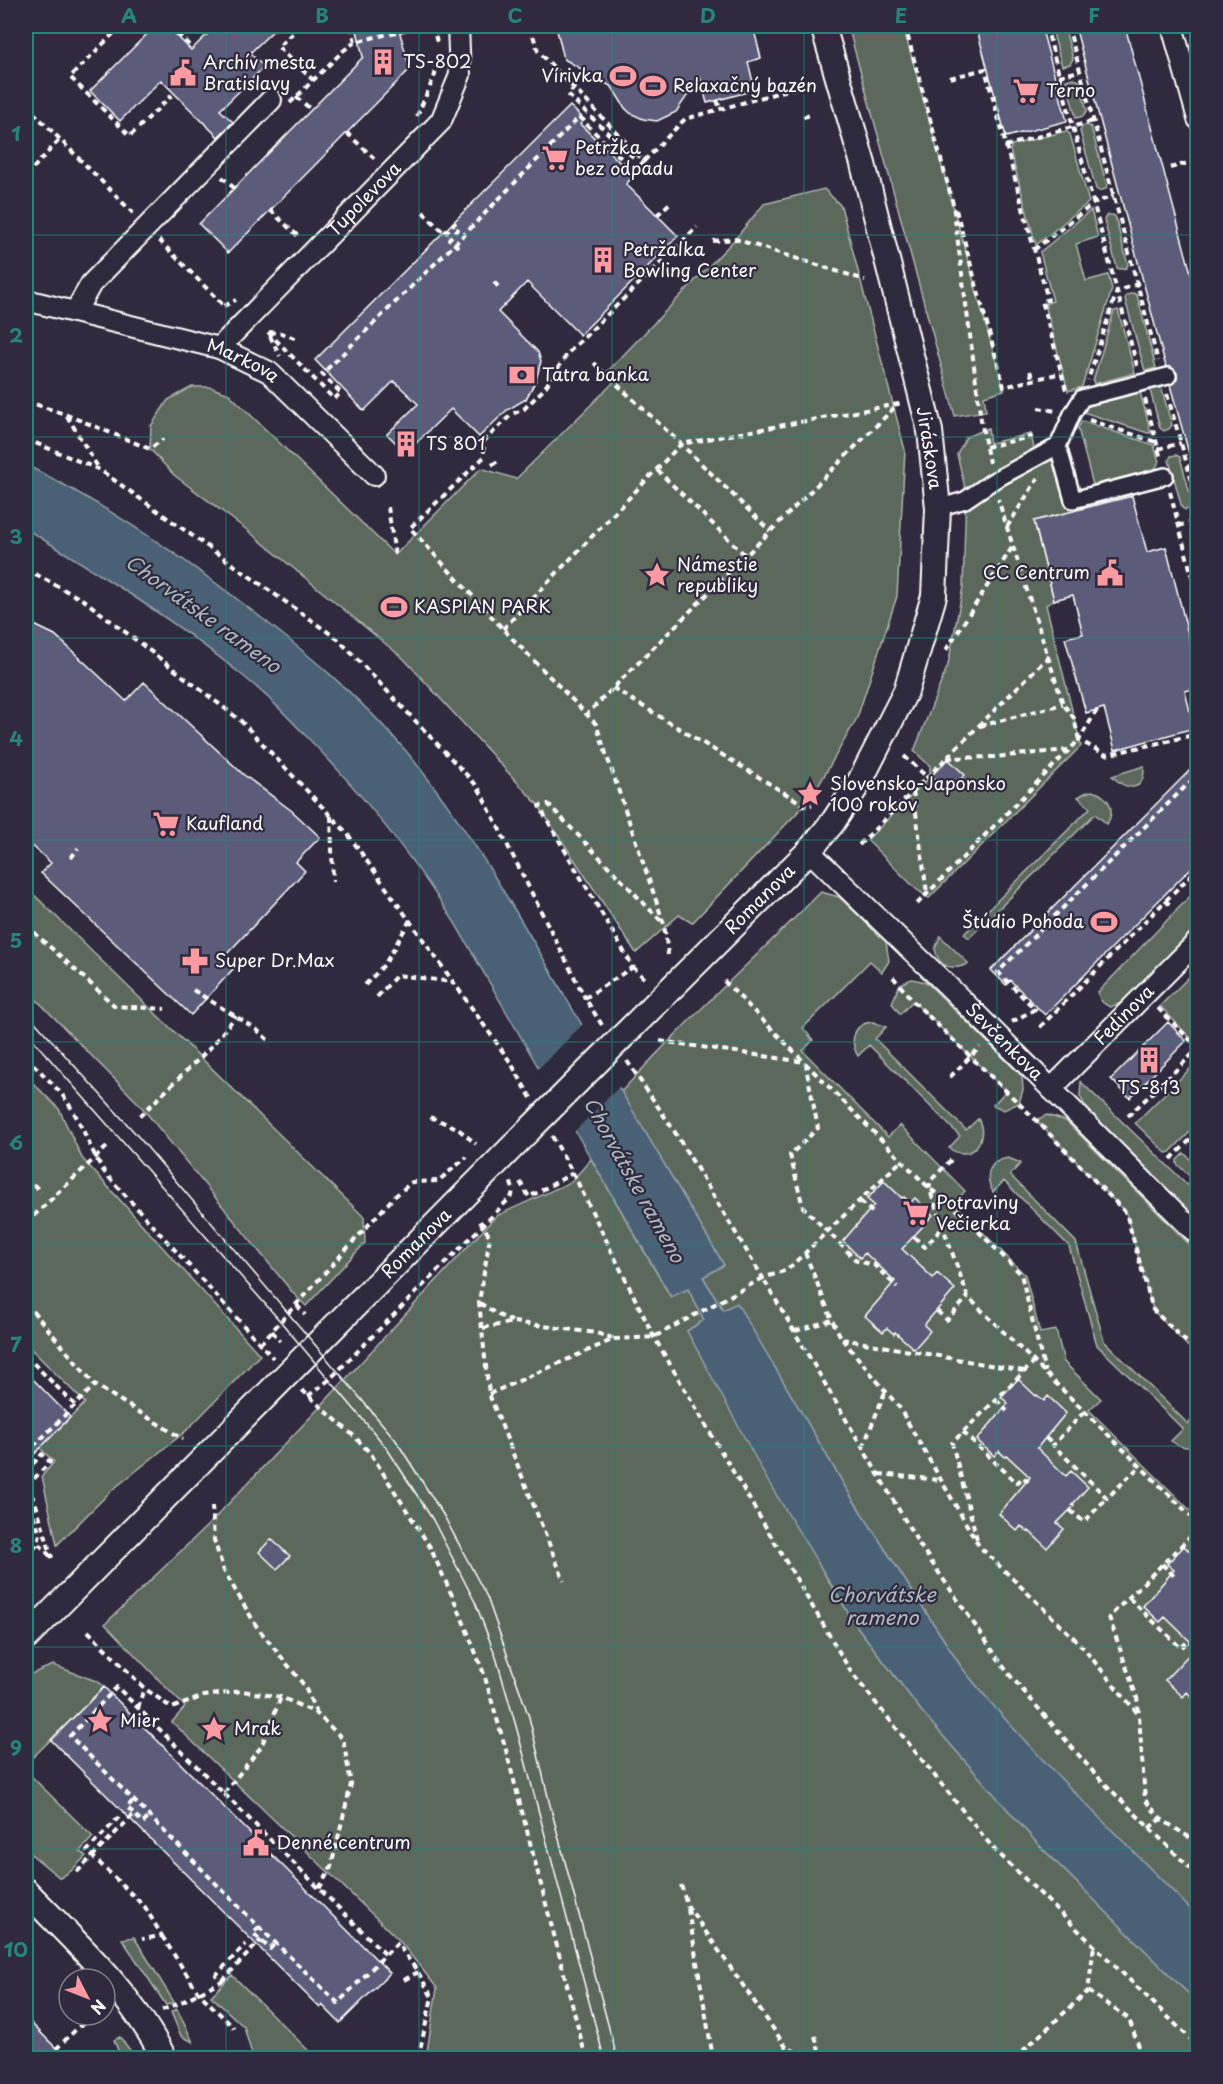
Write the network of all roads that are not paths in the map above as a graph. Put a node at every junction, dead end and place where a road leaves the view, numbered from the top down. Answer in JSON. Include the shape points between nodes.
{"nodes":[{"id":1,"x":458,"y":26,"type":"edge"},
{"id":2,"x":823,"y":26,"type":"edge"},
{"id":3,"x":1172,"y":26,"type":"edge"},
{"id":4,"x":271,"y":100,"type":"dead end"},
{"id":5,"x":1197,"y":119,"type":"edge"},
{"id":6,"x":26,"y":300,"type":"edge"},
{"id":7,"x":75,"y":312,"type":"junction"},
{"id":8,"x":219,"y":348,"type":"junction"},
{"id":9,"x":1165,"y":377,"type":"road end"},
{"id":10,"x":1058,"y":447,"type":"junction"},
{"id":11,"x":374,"y":475,"type":"dead end"},
{"id":12,"x":1166,"y":476,"type":"road end"},
{"id":13,"x":938,"y":508,"type":"junction"},
{"id":14,"x":809,"y":851,"type":"junction"},
{"id":15,"x":1197,"y":942,"type":"edge"},
{"id":16,"x":1051,"y":1089,"type":"junction"},
{"id":17,"x":1197,"y":1235,"type":"edge"},
{"id":18,"x":26,"y":1638,"type":"edge"},
{"id":19,"x":26,"y":1891,"type":"edge"},
{"id":20,"x":164,"y":2058,"type":"edge"}],
"edges":[{"from":1,"to":8,"type":"street","name":"Tupolevova","via":[[460,75],[441,121]]},
{"from":2,"to":13,"type":"street","name":"Jiráskova","via":[[866,175],[930,431]]},
{"from":3,"to":5,"type":"street"},
{"from":4,"to":7,"type":"street","via":[[91,284]]},
{"from":6,"to":7,"type":"street","name":"Markova"},
{"from":7,"to":8,"type":"street","name":"Markova"},
{"from":8,"to":11,"type":"street","name":"Markova","via":[[269,372]]},
{"from":9,"to":10,"type":"street","via":[[1082,398]]},
{"from":10,"to":12,"type":"street","via":[[1073,500]]},
{"from":10,"to":13,"type":"street","via":[[965,500]]},
{"from":13,"to":14,"type":"street","name":"Jiráskova","via":[[934,596],[906,691],[860,781]]},
{"from":14,"to":16,"type":"street","name":"Ševčenkova"},
{"from":14,"to":18,"type":"street","name":"Romanova","bridge":true,"via":[[616,1039],[540,1131],[502,1157]]},
{"from":15,"to":16,"type":"street","name":"Fedinova"},
{"from":16,"to":17,"type":"street","name":"Ševčenkova"},
{"from":19,"to":20,"type":"street","via":[[88,1954],[141,2017]]}]}
